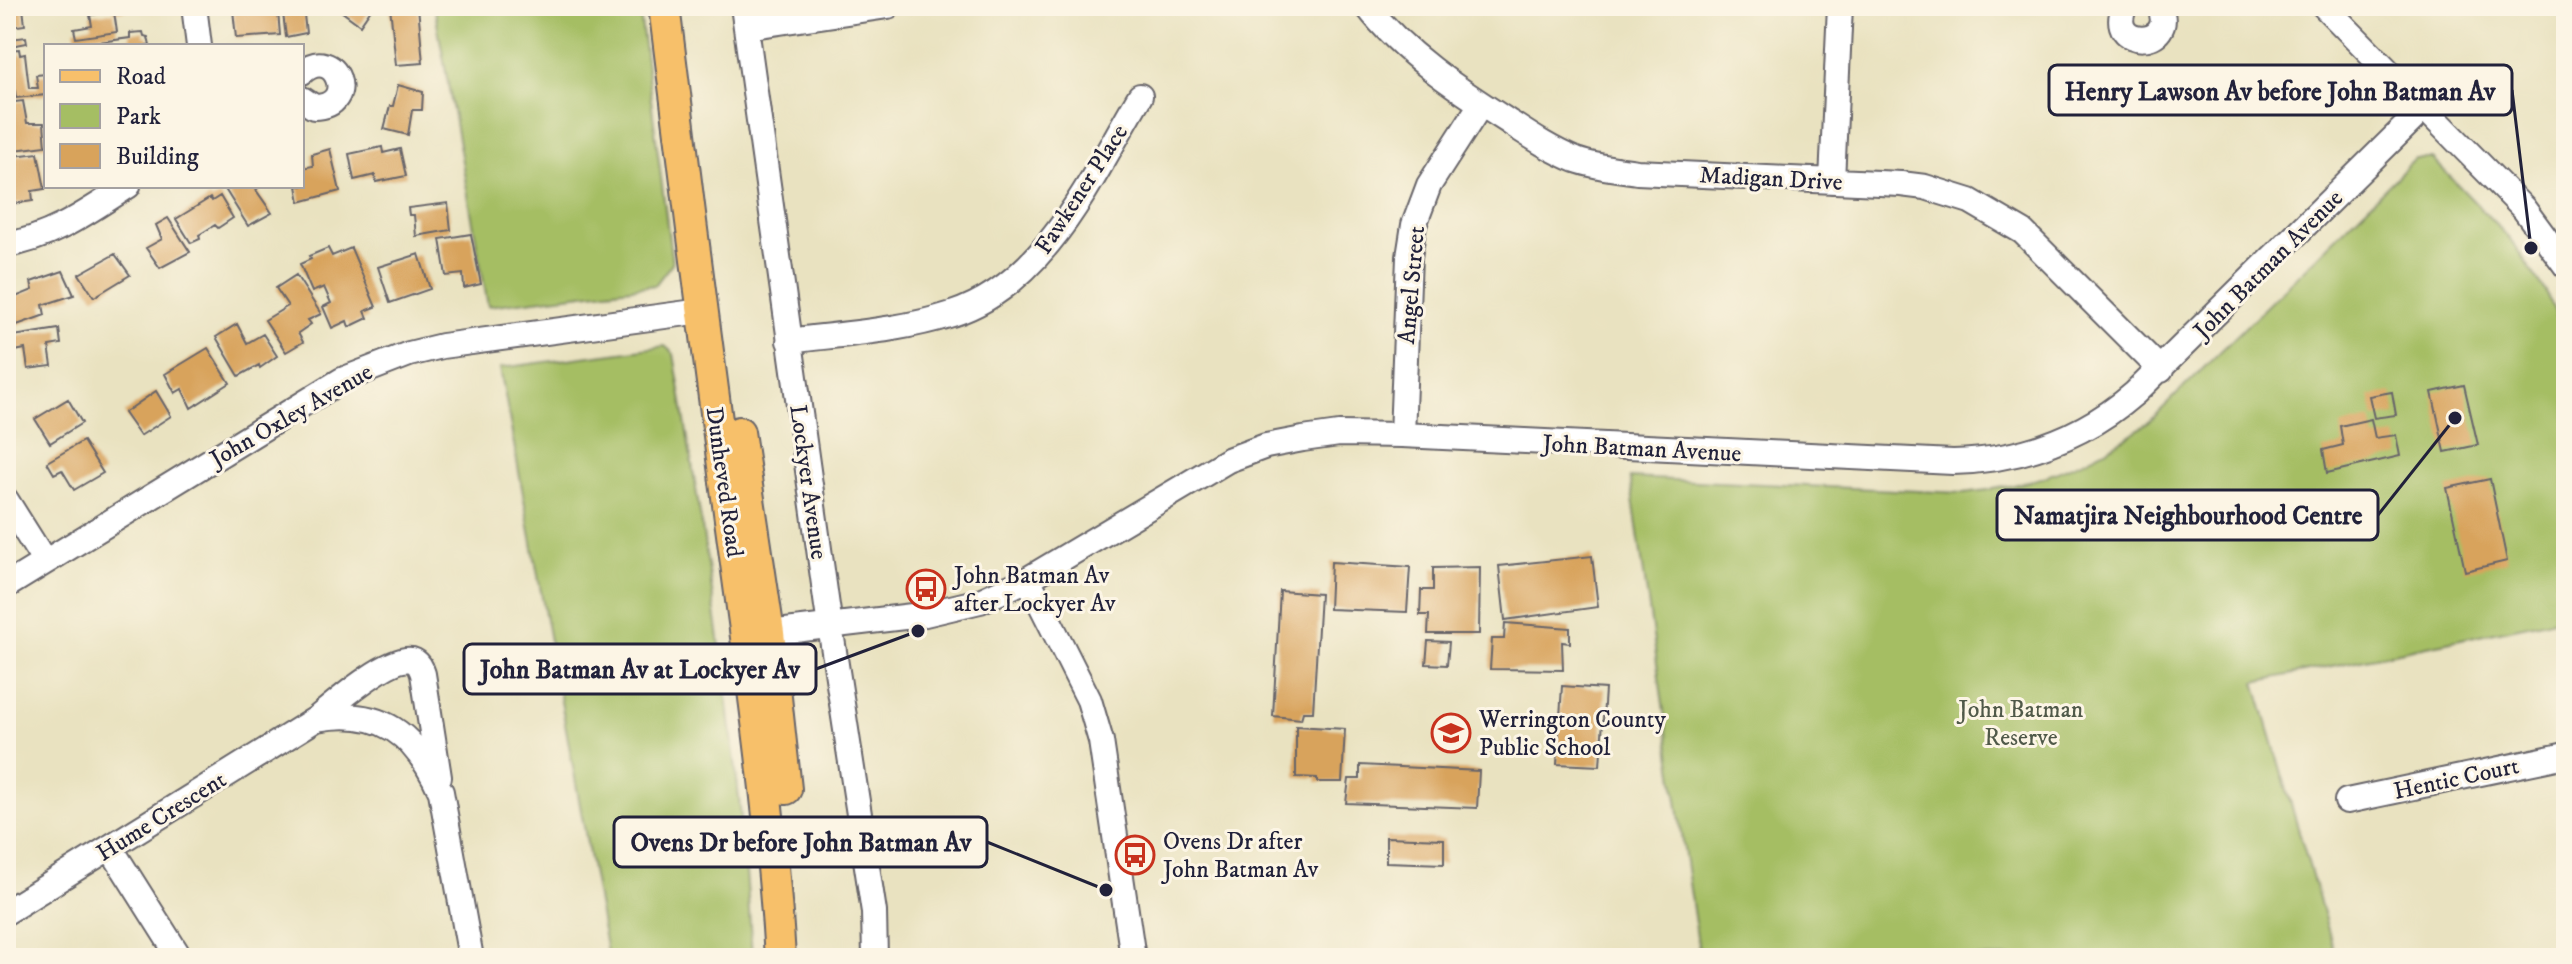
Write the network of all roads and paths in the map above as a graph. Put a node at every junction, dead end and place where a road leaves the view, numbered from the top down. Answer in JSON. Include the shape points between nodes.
{"nodes":[{"id":1,"x":194,"y":6,"type":"edge"},
{"id":2,"x":664,"y":6,"type":"edge"},
{"id":3,"x":683,"y":6,"type":"edge"},
{"id":4,"x":888,"y":6,"type":"edge"},
{"id":5,"x":1367,"y":6,"type":"edge"},
{"id":6,"x":1840,"y":6,"type":"edge"},
{"id":7,"x":2125,"y":6,"type":"edge"},
{"id":8,"x":2159,"y":6,"type":"edge"},
{"id":9,"x":2328,"y":8,"type":"edge"},
{"id":10,"x":745,"y":16,"type":"edge"},
{"id":11,"x":199,"y":44,"type":"edge"},
{"id":12,"x":304,"y":71,"type":"edge"},
{"id":13,"x":1140,"y":96,"type":"dead end"},
{"id":14,"x":304,"y":100,"type":"edge"},
{"id":15,"x":1481,"y":104,"type":"junction"},
{"id":16,"x":2424,"y":108,"type":"junction"},
{"id":17,"x":1832,"y":181,"type":"junction"},
{"id":18,"x":125,"y":188,"type":"edge"},
{"id":19,"x":6,"y":245,"type":"edge"},
{"id":20,"x":2566,"y":266,"type":"edge"},
{"id":21,"x":718,"y":276,"type":"junction"},
{"id":22,"x":702,"y":311,"type":"junction"},
{"id":23,"x":726,"y":340,"type":"junction"},
{"id":24,"x":789,"y":341,"type":"junction"},
{"id":25,"x":2161,"y":370,"type":"junction"},
{"id":26,"x":1402,"y":435,"type":"junction"},
{"id":27,"x":6,"y":500,"type":"edge"},
{"id":28,"x":45,"y":562,"type":"junction"},
{"id":29,"x":1028,"y":579,"type":"junction"},
{"id":30,"x":6,"y":586,"type":"edge"},
{"id":31,"x":739,"y":592,"type":"junction"},
{"id":32,"x":829,"y":626,"type":"junction"},
{"id":33,"x":769,"y":633,"type":"junction"},
{"id":34,"x":753,"y":690,"type":"junction"},
{"id":35,"x":316,"y":719,"type":"junction"},
{"id":36,"x":2566,"y":755,"type":"edge"},
{"id":37,"x":441,"y":792,"type":"junction"},
{"id":38,"x":2347,"y":801,"type":"dead end"},
{"id":39,"x":110,"y":847,"type":"junction"},
{"id":40,"x":6,"y":912,"type":"edge"},
{"id":41,"x":180,"y":958,"type":"edge"},
{"id":42,"x":471,"y":958,"type":"edge"},
{"id":43,"x":780,"y":958,"type":"edge"},
{"id":44,"x":793,"y":958,"type":"edge"},
{"id":45,"x":875,"y":958,"type":"edge"},
{"id":46,"x":1133,"y":958,"type":"edge"}],
"edges":[{"from":1,"to":11,"type":"street"},
{"from":2,"to":22,"type":"main road","name":"Dunheved Road"},
{"from":3,"to":21,"type":"main road","name":"Dunheved Road"},
{"from":4,"to":10,"type":"street"},
{"from":5,"to":15,"type":"street","name":"Madigan Drive","via":[[1418,59]]},
{"from":6,"to":17,"type":"street"},
{"from":7,"to":8,"type":"street","via":[[2123,27],[2132,37],[2145,40],[2161,28]]},
{"from":9,"to":16,"type":"street"},
{"from":10,"to":24,"type":"street","name":"Lockyer Avenue"},
{"from":12,"to":14,"type":"street","via":[[326,66],[340,82],[328,105],[314,107]]},
{"from":13,"to":24,"type":"street","name":"Fawkener Place","via":[[1058,231],[1003,290],[935,319]]},
{"from":15,"to":17,"type":"street","name":"Madigan Drive","via":[[1548,147],[1595,166]]},
{"from":15,"to":26,"type":"street","name":"Angel Street","via":[[1429,185],[1414,225]]},
{"from":16,"to":20,"type":"street","via":[[2524,209]]},
{"from":16,"to":25,"type":"street","name":"John Batman Avenue"},
{"from":17,"to":25,"type":"street","name":"Madigan Drive","via":[[1925,187],[1987,209],[2043,250]]},
{"from":18,"to":19,"type":"street","via":[[63,227]]},
{"from":21,"to":22,"type":"main road"},
{"from":21,"to":23,"type":"main road","name":"Dunheved Road"},
{"from":22,"to":23,"type":"main road"},
{"from":22,"to":28,"type":"street","name":"John Oxley Avenue","via":[[442,346],[374,366],[342,380]]},
{"from":22,"to":31,"type":"main road","name":"Dunheved Road"},
{"from":23,"to":33,"type":"main road","name":"Dunheved Road"},
{"from":24,"to":32,"type":"street","name":"Lockyer Avenue"},
{"from":25,"to":26,"type":"street","name":"John Batman Avenue","via":[[2117,409],[2070,437],[1983,461]]},
{"from":26,"to":29,"type":"street","name":"John Batman Avenue","via":[[1339,434],[1238,456]]},
{"from":27,"to":28,"type":"street"},
{"from":28,"to":30,"type":"street","name":"John Oxley Avenue"},
{"from":29,"to":32,"type":"street","name":"John Batman Avenue","via":[[962,607]]},
{"from":29,"to":46,"type":"street","via":[[1095,713]]},
{"from":31,"to":33,"type":"main road"},
{"from":31,"to":34,"type":"main road","name":"Dunheved Road"},
{"from":32,"to":33,"type":"street","name":"John Batman Avenue"},
{"from":32,"to":45,"type":"street","name":"Lockyer Avenue","via":[[874,912]]},
{"from":33,"to":34,"type":"main road"},
{"from":33,"to":44,"type":"main road","name":"Dunheved Road","via":[[787,807]]},
{"from":34,"to":43,"type":"main road","name":"Dunheved Road"},
{"from":35,"to":37,"type":"street","name":"Hume Crescent","via":[[358,718],[388,726],[417,749]]},
{"from":35,"to":37,"type":"street","name":"Hume Crescent","via":[[395,663],[418,663]]},
{"from":35,"to":39,"type":"street","name":"Hume Crescent"},
{"from":36,"to":38,"type":"street","name":"Hentic Court"},
{"from":37,"to":42,"type":"street","name":"Hume Crescent"},
{"from":39,"to":40,"type":"street","name":"Hume Crescent"},
{"from":39,"to":41,"type":"street"}]}
